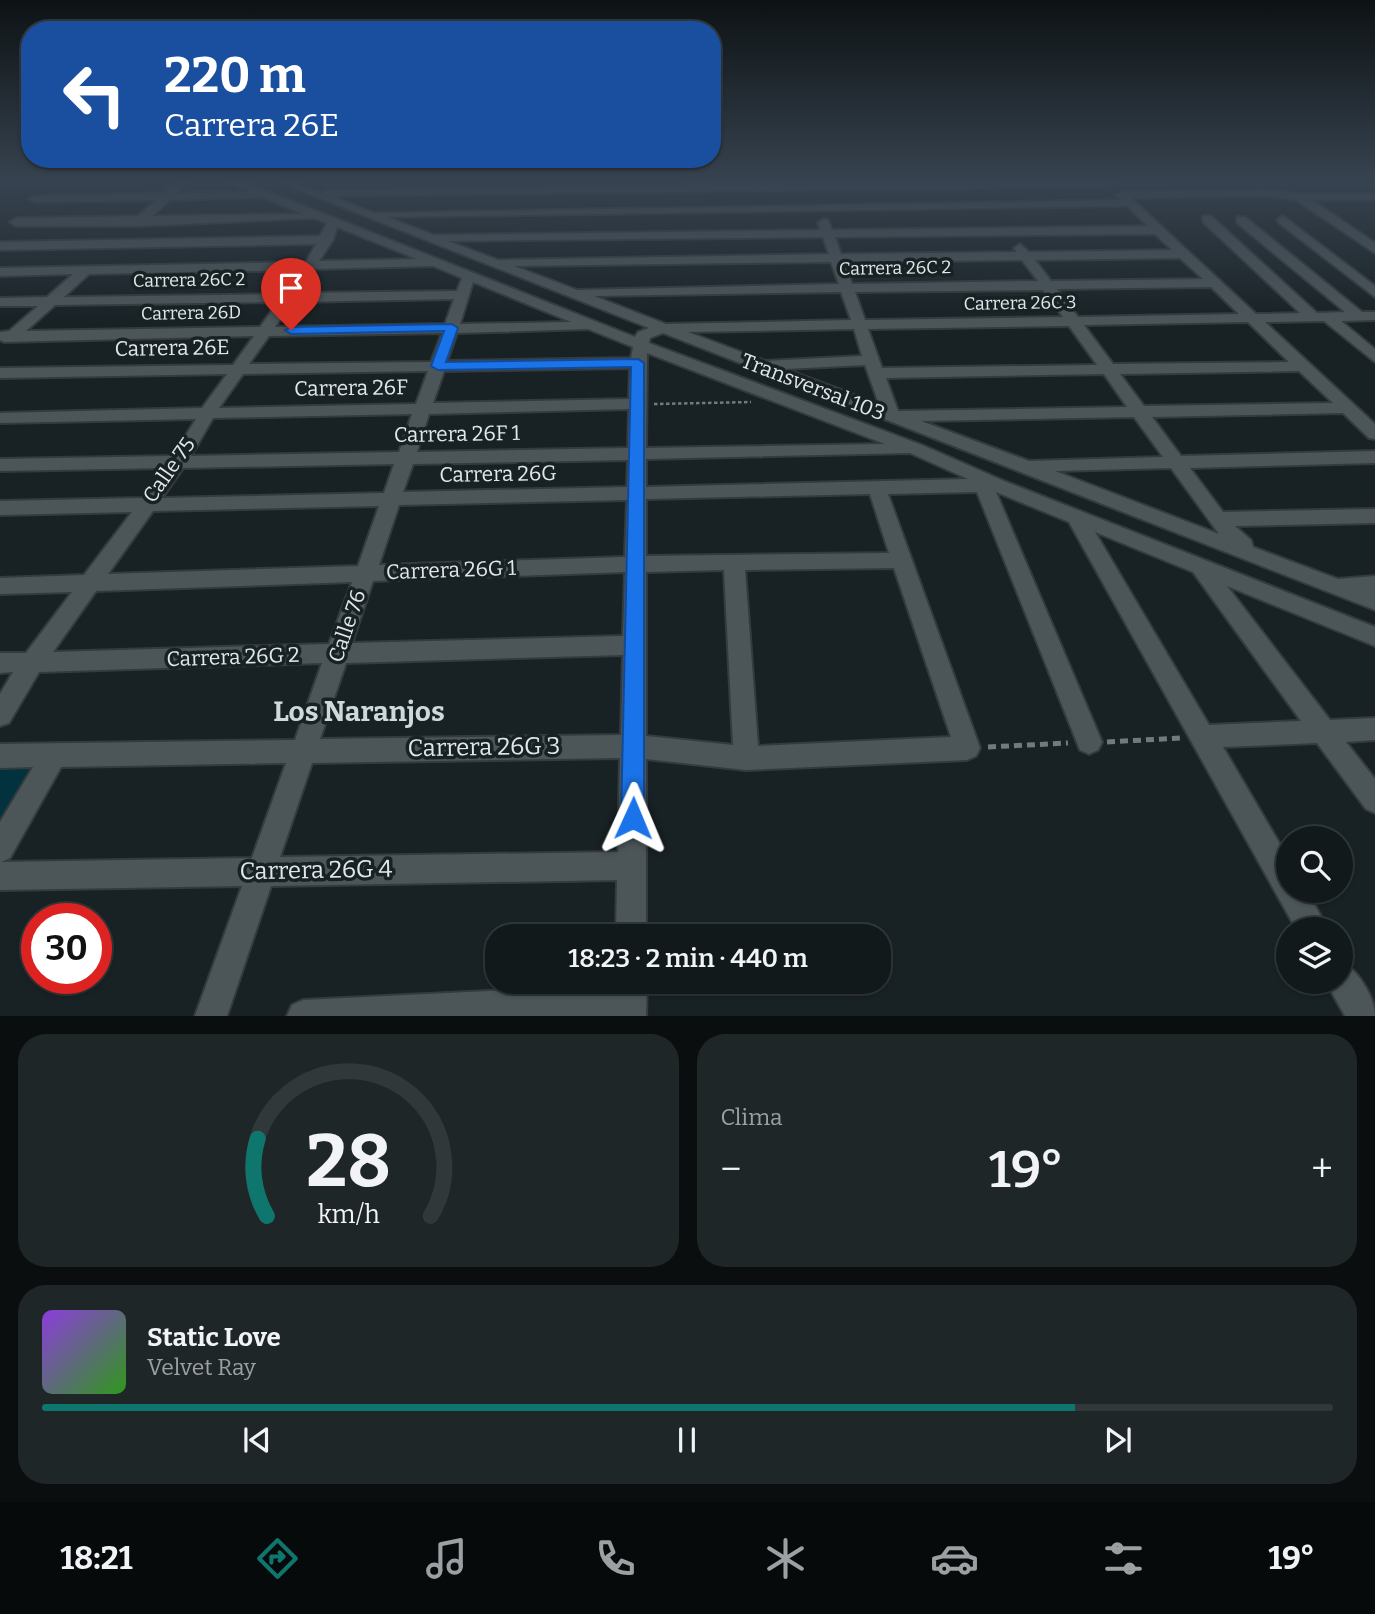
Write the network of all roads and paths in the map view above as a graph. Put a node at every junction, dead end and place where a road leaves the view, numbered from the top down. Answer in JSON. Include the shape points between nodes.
{"nodes":[{"id":1,"x":11,"y":229,"type":"edge"},
{"id":2,"x":130,"y":229,"type":"edge"},
{"id":3,"x":327,"y":229,"type":"edge"},
{"id":4,"x":353,"y":229,"type":"edge"},
{"id":5,"x":408,"y":229,"type":"edge"},
{"id":6,"x":485,"y":229,"type":"edge"},
{"id":7,"x":641,"y":229,"type":"edge"},
{"id":8,"x":826,"y":229,"type":"edge"},
{"id":9,"x":1006,"y":229,"type":"edge"},
{"id":10,"x":1219,"y":229,"type":"edge"},
{"id":11,"x":1252,"y":229,"type":"edge"},
{"id":12,"x":1295,"y":229,"type":"edge"},
{"id":13,"x":1346,"y":229,"type":"edge"},
{"id":14,"x":1158,"y":230,"type":"joint"},
{"id":15,"x":1008,"y":232,"type":"junction"},
{"id":16,"x":827,"y":233,"type":"junction"},
{"id":17,"x":641,"y":235,"type":"junction"},
{"id":18,"x":428,"y":237,"type":"junction"},
{"id":19,"x":482,"y":238,"type":"junction"},
{"id":20,"x":327,"y":240,"type":"junction"},
{"id":21,"x":115,"y":243,"type":"junction"},
{"id":22,"x":0,"y":244,"type":"edge"},
{"id":23,"x":1375,"y":249,"type":"edge"},
{"id":24,"x":1184,"y":254,"type":"junction"},
{"id":25,"x":1026,"y":256,"type":"junction"},
{"id":26,"x":836,"y":258,"type":"junction"},
{"id":27,"x":492,"y":262,"type":"junction"},
{"id":28,"x":437,"y":263,"type":"junction"},
{"id":29,"x":310,"y":266,"type":"junction"},
{"id":30,"x":86,"y":270,"type":"junction"},
{"id":31,"x":0,"y":272,"type":"edge"},
{"id":32,"x":469,"y":276,"type":"junction"},
{"id":33,"x":639,"y":276,"type":"junction"},
{"id":34,"x":1216,"y":283,"type":"junction"},
{"id":35,"x":1048,"y":285,"type":"junction"},
{"id":36,"x":847,"y":288,"type":"junction"},
{"id":37,"x":574,"y":292,"type":"junction"},
{"id":38,"x":1375,"y":293,"type":"edge"},
{"id":39,"x":289,"y":298,"type":"junction"},
{"id":40,"x":51,"y":301,"type":"junction"},
{"id":41,"x":0,"y":302,"type":"edge"},
{"id":42,"x":1375,"y":316,"type":"edge"},
{"id":43,"x":1359,"y":317,"type":"junction"},
{"id":44,"x":640,"y":318,"type":"junction"},
{"id":45,"x":1252,"y":318,"type":"junction"},
{"id":46,"x":1322,"y":318,"type":"junction"},
{"id":47,"x":1074,"y":321,"type":"junction"},
{"id":48,"x":859,"y":324,"type":"junction"},
{"id":49,"x":592,"y":325,"type":"junction"},
{"id":50,"x":452,"y":328,"type":"junction"},
{"id":51,"x":665,"y":328,"type":"junction"},
{"id":52,"x":264,"y":331,"type":"junction"},
{"id":53,"x":613,"y":334,"type":"junction"},
{"id":54,"x":6,"y":336,"type":"edge"},
{"id":55,"x":0,"y":347,"type":"edge"},
{"id":56,"x":639,"y":354,"type":"junction"},
{"id":57,"x":1375,"y":357,"type":"edge"},
{"id":58,"x":759,"y":365,"type":"junction"},
{"id":59,"x":438,"y":366,"type":"junction"},
{"id":60,"x":1304,"y":366,"type":"junction"},
{"id":61,"x":874,"y":367,"type":"junction"},
{"id":62,"x":240,"y":368,"type":"junction"},
{"id":63,"x":1108,"y":369,"type":"junction"},
{"id":64,"x":0,"y":373,"type":"edge"},
{"id":65,"x":788,"y":402,"type":"junction"},
{"id":66,"x":638,"y":404,"type":"junction"},
{"id":67,"x":1348,"y":408,"type":"junction"},
{"id":68,"x":422,"y":410,"type":"junction"},
{"id":69,"x":1139,"y":411,"type":"junction"},
{"id":70,"x":207,"y":414,"type":"junction"},
{"id":71,"x":891,"y":416,"type":"junction"},
{"id":72,"x":0,"y":418,"type":"edge"},
{"id":73,"x":1375,"y":434,"type":"edge"},
{"id":74,"x":916,"y":449,"type":"junction"},
{"id":75,"x":637,"y":454,"type":"junction"},
{"id":76,"x":1375,"y":457,"type":"edge"},
{"id":77,"x":406,"y":458,"type":"junction"},
{"id":78,"x":1175,"y":461,"type":"junction"},
{"id":79,"x":178,"y":462,"type":"junction"},
{"id":80,"x":0,"y":465,"type":"edge"},
{"id":81,"x":1023,"y":466,"type":"junction"},
{"id":82,"x":990,"y":485,"type":"junction"},
{"id":83,"x":877,"y":488,"type":"junction"},
{"id":84,"x":636,"y":493,"type":"junction"},
{"id":85,"x":391,"y":499,"type":"junction"},
{"id":86,"x":144,"y":505,"type":"junction"},
{"id":87,"x":0,"y":508,"type":"edge"},
{"id":88,"x":1375,"y":516,"type":"edge"},
{"id":89,"x":1076,"y":517,"type":"junction"},
{"id":90,"x":1219,"y":522,"type":"junction"},
{"id":91,"x":1202,"y":534,"type":"junction"},
{"id":92,"x":1254,"y":553,"type":"junction"},
{"id":93,"x":902,"y":560,"type":"junction"},
{"id":94,"x":734,"y":563,"type":"junction"},
{"id":95,"x":636,"y":564,"type":"junction"},
{"id":96,"x":1200,"y":567,"type":"junction"},
{"id":97,"x":365,"y":573,"type":"junction"},
{"id":98,"x":90,"y":583,"type":"junction"},
{"id":99,"x":1375,"y":584,"type":"edge"},
{"id":100,"x":0,"y":586,"type":"edge"},
{"id":101,"x":1336,"y":587,"type":"junction"},
{"id":102,"x":1375,"y":602,"type":"edge"},
{"id":103,"x":1375,"y":637,"type":"edge"},
{"id":104,"x":635,"y":645,"type":"junction"},
{"id":105,"x":337,"y":654,"type":"junction"},
{"id":106,"x":0,"y":663,"type":"edge"},
{"id":107,"x":32,"y":663,"type":"junction"},
{"id":108,"x":0,"y":715,"type":"edge"},
{"id":109,"x":1375,"y":729,"type":"edge"},
{"id":110,"x":1322,"y":731,"type":"junction"},
{"id":111,"x":1203,"y":737,"type":"junction"},
{"id":112,"x":1089,"y":742,"type":"dead end"},
{"id":113,"x":634,"y":746,"type":"junction"},
{"id":114,"x":304,"y":749,"type":"junction"},
{"id":115,"x":55,"y":754,"type":"junction"},
{"id":116,"x":0,"y":756,"type":"edge"},
{"id":117,"x":746,"y":758,"type":"junction"},
{"id":118,"x":1375,"y":800,"type":"edge"},
{"id":119,"x":0,"y":848,"type":"edge"},
{"id":120,"x":1276,"y":864,"type":"edge"},
{"id":121,"x":632,"y":866,"type":"junction"},
{"id":122,"x":261,"y":871,"type":"junction"},
{"id":123,"x":0,"y":876,"type":"edge"},
{"id":124,"x":631,"y":924,"type":"edge"},
{"id":125,"x":1350,"y":994,"type":"edge"},
{"id":126,"x":631,"y":999,"type":"edge"},
{"id":127,"x":211,"y":1016,"type":"edge"},
{"id":128,"x":303,"y":1016,"type":"edge"},
{"id":129,"x":1363,"y":1016,"type":"edge"}],
"edges":[{"from":1,"to":22,"type":"street"},
{"from":2,"to":21,"type":"street"},
{"from":3,"to":20,"type":"street","name":"Calle 75"},
{"from":4,"to":28,"type":"street","name":"Transversal 103"},
{"from":5,"to":18,"type":"street","name":"Transversal 103"},
{"from":6,"to":19,"type":"street","name":"Calle 76"},
{"from":7,"to":17,"type":"street"},
{"from":8,"to":16,"type":"street"},
{"from":9,"to":15,"type":"street"},
{"from":10,"to":46,"type":"street"},
{"from":11,"to":43,"type":"street"},
{"from":12,"to":38,"type":"street"},
{"from":13,"to":23,"type":"street"},
{"from":14,"to":15,"type":"street"},
{"from":14,"to":24,"type":"street"},
{"from":15,"to":16,"type":"street"},
{"from":15,"to":25,"type":"street"},
{"from":16,"to":17,"type":"street"},
{"from":16,"to":26,"type":"street"},
{"from":17,"to":19,"type":"street"},
{"from":17,"to":33,"type":"street"},
{"from":18,"to":19,"type":"street"},
{"from":18,"to":32,"type":"street","name":"Transversal 103"},
{"from":19,"to":32,"type":"street","name":"Calle 76"},
{"from":20,"to":21,"type":"street"},
{"from":20,"to":29,"type":"street","name":"Calle 75"},
{"from":21,"to":22,"type":"street"},
{"from":21,"to":30,"type":"street"},
{"from":24,"to":25,"type":"street"},
{"from":24,"to":34,"type":"street"},
{"from":25,"to":26,"type":"street"},
{"from":25,"to":35,"type":"street"},
{"from":26,"to":33,"type":"street"},
{"from":26,"to":36,"type":"street"},
{"from":27,"to":32,"type":"street","name":"Transversal 103"},
{"from":27,"to":33,"type":"street"},
{"from":27,"to":37,"type":"street","name":"Transversal 103"},
{"from":28,"to":29,"type":"street"},
{"from":28,"to":32,"type":"street","name":"Transversal 103"},
{"from":29,"to":30,"type":"street"},
{"from":29,"to":39,"type":"street","name":"Calle 75"},
{"from":30,"to":31,"type":"street"},
{"from":30,"to":40,"type":"street"},
{"from":32,"to":39,"type":"street","name":"Carrera 26C 2"},
{"from":32,"to":49,"type":"street","name":"Transversal 103"},
{"from":32,"to":50,"type":"street","name":"Calle 76"},
{"from":33,"to":36,"type":"street","name":"Carrera 26C 2"},
{"from":33,"to":37,"type":"street","name":"Carrera 26C 2"},
{"from":33,"to":44,"type":"street"},
{"from":34,"to":35,"type":"street","name":"Carrera 26C 2"},
{"from":34,"to":45,"type":"street"},
{"from":35,"to":36,"type":"street","name":"Carrera 26C 2"},
{"from":35,"to":47,"type":"street"},
{"from":36,"to":48,"type":"street"},
{"from":37,"to":44,"type":"street","name":"Transversal 103"},
{"from":39,"to":40,"type":"street","name":"Carrera 26C 2"},
{"from":39,"to":52,"type":"street","name":"Calle 75"},
{"from":40,"to":41,"type":"street","name":"Carrera 26C 2"},
{"from":40,"to":54,"type":"street"},
{"from":42,"to":43,"type":"street","name":"Carrera 26C 3"},
{"from":43,"to":46,"type":"street","name":"Carrera 26C 3"},
{"from":44,"to":51,"type":"street","name":"Transversal 103"},
{"from":44,"to":53,"type":"street","via":[[632,330]]},
{"from":45,"to":46,"type":"street","name":"Carrera 26C 3"},
{"from":45,"to":47,"type":"street","name":"Carrera 26C 3"},
{"from":45,"to":60,"type":"street"},
{"from":46,"to":57,"type":"street"},
{"from":47,"to":48,"type":"street","name":"Carrera 26C 3"},
{"from":47,"to":63,"type":"street"},
{"from":48,"to":51,"type":"street","name":"Carrera 26C 3"},
{"from":48,"to":61,"type":"street"},
{"from":49,"to":50,"type":"street","name":"Carrera 26D"},
{"from":49,"to":53,"type":"street","name":"Transversal 103"},
{"from":50,"to":52,"type":"street","name":"Carrera 26D"},
{"from":50,"to":59,"type":"street","name":"Calle 76"},
{"from":51,"to":56,"type":"street","via":[[643,335]]},
{"from":51,"to":58,"type":"street","name":"Transversal 103"},
{"from":52,"to":54,"type":"street","name":"Carrera 26D"},
{"from":52,"to":62,"type":"street","name":"Calle 75"},
{"from":53,"to":56,"type":"street","name":"Transversal 103"},
{"from":54,"to":55,"type":"street"},
{"from":56,"to":59,"type":"street","name":"Carrera 26E"},
{"from":56,"to":65,"type":"street","name":"Transversal 103"},
{"from":56,"to":66,"type":"street"},
{"from":58,"to":61,"type":"street"},
{"from":58,"to":71,"type":"street","name":"Transversal 103"},
{"from":59,"to":62,"type":"street","name":"Carrera 26E"},
{"from":59,"to":68,"type":"street","name":"Calle 76"},
{"from":60,"to":63,"type":"street"},
{"from":60,"to":67,"type":"street"},
{"from":61,"to":63,"type":"street"},
{"from":61,"to":71,"type":"street"},
{"from":62,"to":64,"type":"street","name":"Carrera 26E"},
{"from":62,"to":70,"type":"street","name":"Calle 75"},
{"from":63,"to":69,"type":"street"},
{"from":65,"to":66,"type":"path"},
{"from":65,"to":74,"type":"street","name":"Transversal 103"},
{"from":66,"to":68,"type":"street","name":"Carrera 26F"},
{"from":66,"to":75,"type":"street"},
{"from":67,"to":69,"type":"street"},
{"from":67,"to":73,"type":"street"},
{"from":68,"to":70,"type":"street","name":"Carrera 26F"},
{"from":68,"to":77,"type":"street","name":"Calle 76"},
{"from":69,"to":71,"type":"street"},
{"from":69,"to":78,"type":"street"},
{"from":70,"to":72,"type":"street","name":"Carrera 26F"},
{"from":70,"to":79,"type":"street","name":"Calle 75"},
{"from":71,"to":81,"type":"street","name":"Transversal 103"},
{"from":74,"to":75,"type":"street","name":"Carrera 26F 1"},
{"from":74,"to":82,"type":"street","name":"Transversal 103"},
{"from":75,"to":77,"type":"street","name":"Carrera 26F 1"},
{"from":75,"to":84,"type":"street"},
{"from":76,"to":78,"type":"street"},
{"from":77,"to":79,"type":"street","name":"Carrera 26F 1"},
{"from":77,"to":85,"type":"street","name":"Calle 76"},
{"from":78,"to":81,"type":"street"},
{"from":78,"to":90,"type":"street"},
{"from":79,"to":80,"type":"street","name":"Carrera 26F 1"},
{"from":79,"to":86,"type":"street","name":"Calle 75"},
{"from":81,"to":91,"type":"street","name":"Transversal 103"},
{"from":82,"to":83,"type":"street","name":"Carrera 26G"},
{"from":82,"to":89,"type":"street","name":"Transversal 103"},
{"from":82,"to":112,"type":"street"},
{"from":83,"to":84,"type":"street","name":"Carrera 26G"},
{"from":83,"to":93,"type":"street"},
{"from":84,"to":85,"type":"street","name":"Carrera 26G"},
{"from":84,"to":95,"type":"street"},
{"from":85,"to":86,"type":"street","name":"Carrera 26G"},
{"from":85,"to":97,"type":"street","name":"Calle 76"},
{"from":86,"to":87,"type":"street","name":"Carrera 26G"},
{"from":86,"to":98,"type":"street","name":"Calle 75"},
{"from":88,"to":90,"type":"street"},
{"from":89,"to":96,"type":"street","name":"Transversal 103"},
{"from":89,"to":111,"type":"street"},
{"from":90,"to":91,"type":"street"},
{"from":90,"to":92,"type":"street"},
{"from":91,"to":92,"type":"street","name":"Transversal 103"},
{"from":92,"to":101,"type":"street","name":"Transversal 103"},
{"from":93,"to":94,"type":"street","name":"Carrera 26G 1"},
{"from":93,"to":117,"type":"street","name":"Carrera 26G 3","via":[[967,748]]},
{"from":94,"to":95,"type":"street","name":"Carrera 26G 1"},
{"from":94,"to":117,"type":"street"},
{"from":95,"to":97,"type":"street","name":"Carrera 26G 1"},
{"from":95,"to":104,"type":"street"},
{"from":96,"to":103,"type":"street","name":"Transversal 103"},
{"from":96,"to":110,"type":"street"},
{"from":97,"to":98,"type":"street","name":"Carrera 26G 1"},
{"from":97,"to":105,"type":"street","name":"Calle 76"},
{"from":98,"to":100,"type":"street","name":"Carrera 26G 1"},
{"from":98,"to":107,"type":"street","name":"Calle 75"},
{"from":99,"to":101,"type":"street"},
{"from":101,"to":102,"type":"street","name":"Transversal 103"},
{"from":104,"to":105,"type":"street","name":"Carrera 26G 2"},
{"from":104,"to":113,"type":"street"},
{"from":105,"to":107,"type":"street","name":"Carrera 26G 2"},
{"from":105,"to":114,"type":"street","name":"Calle 76"},
{"from":106,"to":107,"type":"street","name":"Carrera 26G 2"},
{"from":107,"to":108,"type":"street","name":"Calle 75"},
{"from":109,"to":110,"type":"street"},
{"from":110,"to":111,"type":"street"},
{"from":110,"to":118,"type":"street"},
{"from":111,"to":120,"type":"street"},
{"from":113,"to":114,"type":"street","name":"Carrera 26G 3"},
{"from":113,"to":117,"type":"street","name":"Carrera 26G 3"},
{"from":113,"to":121,"type":"street"},
{"from":114,"to":115,"type":"street","name":"Carrera 26G 3"},
{"from":114,"to":122,"type":"street","name":"Calle 76"},
{"from":115,"to":116,"type":"street","name":"Carrera 26G 3"},
{"from":115,"to":119,"type":"street"},
{"from":121,"to":122,"type":"street","name":"Carrera 26G 4"},
{"from":121,"to":124,"type":"street"},
{"from":122,"to":123,"type":"street","name":"Carrera 26G 4"},
{"from":122,"to":127,"type":"street","name":"Calle 76"},
{"from":125,"to":129,"type":"street"},
{"from":126,"to":128,"type":"street"}]}
